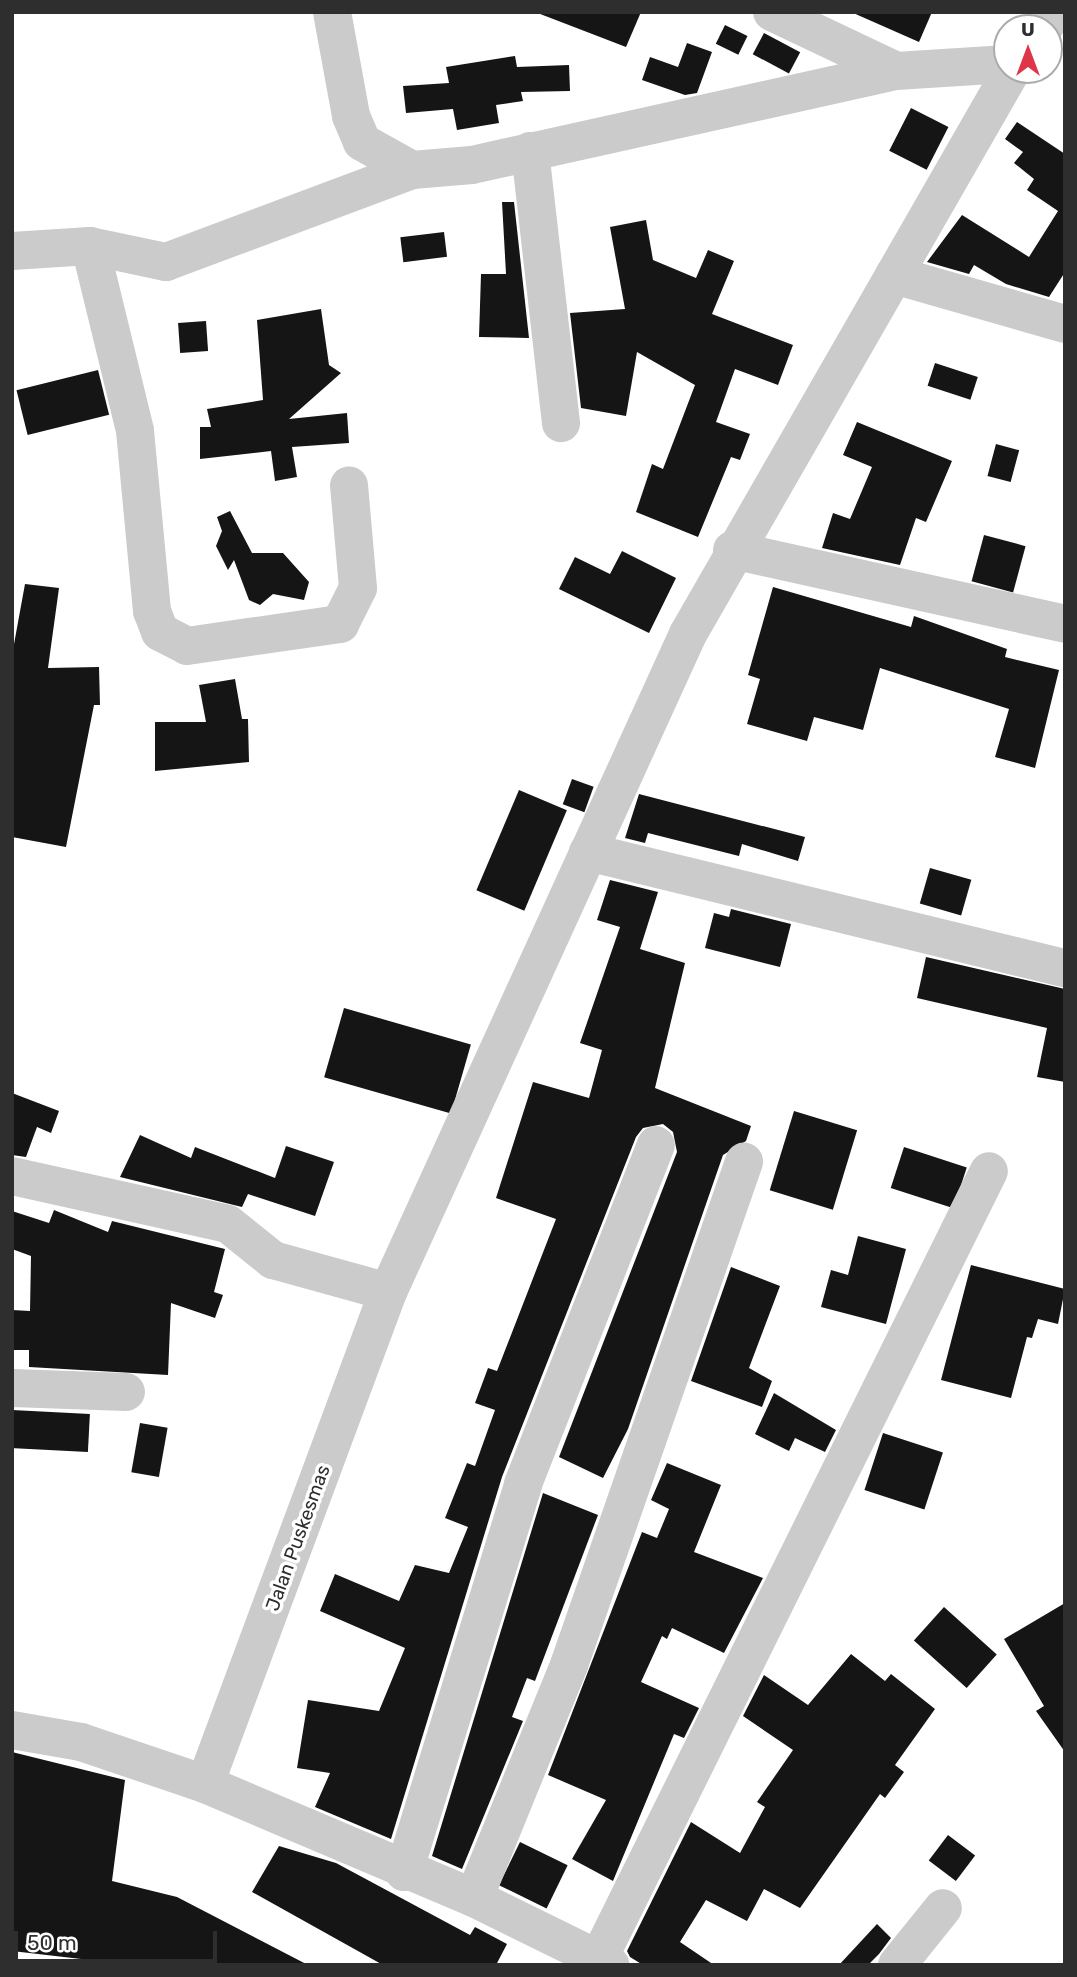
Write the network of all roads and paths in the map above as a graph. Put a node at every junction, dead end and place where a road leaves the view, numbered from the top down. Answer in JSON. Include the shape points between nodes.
{"nodes":[{"id":1,"x":332,"y":12,"type":"edge"},
{"id":2,"x":772,"y":12,"type":"edge"},
{"id":3,"x":993,"y":65,"type":"edge"},
{"id":4,"x":896,"y":71,"type":"junction"},
{"id":5,"x":1004,"y":84,"type":"edge"},
{"id":6,"x":530,"y":151,"type":"junction"},
{"id":7,"x":412,"y":170,"type":"junction"},
{"id":8,"x":90,"y":246,"type":"junction"},
{"id":9,"x":12,"y":251,"type":"edge"},
{"id":10,"x":894,"y":275,"type":"junction"},
{"id":11,"x":1065,"y":324,"type":"edge"},
{"id":12,"x":561,"y":423,"type":"dead end"},
{"id":13,"x":349,"y":485,"type":"dead end"},
{"id":14,"x":732,"y":550,"type":"junction"},
{"id":15,"x":1065,"y":624,"type":"edge"},
{"id":16,"x":588,"y":852,"type":"junction"},
{"id":17,"x":1065,"y":968,"type":"edge"},
{"id":18,"x":656,"y":1145,"type":"dead end"},
{"id":19,"x":744,"y":1162,"type":"dead end"},
{"id":20,"x":989,"y":1171,"type":"dead end"},
{"id":21,"x":12,"y":1176,"type":"edge"},
{"id":22,"x":388,"y":1292,"type":"junction"},
{"id":23,"x":12,"y":1388,"type":"edge"},
{"id":24,"x":126,"y":1392,"type":"dead end"},
{"id":25,"x":12,"y":1730,"type":"edge"},
{"id":26,"x":205,"y":1784,"type":"junction"},
{"id":27,"x":404,"y":1872,"type":"junction"},
{"id":28,"x":474,"y":1898,"type":"junction"},
{"id":29,"x":943,"y":1908,"type":"dead end"},
{"id":30,"x":604,"y":1961,"type":"edge"},
{"id":31,"x":897,"y":1965,"type":"edge"}],
"edges":[{"from":1,"to":7,"type":"street","via":[[351,116],[362,142]]},
{"from":2,"to":4,"type":"street"},
{"from":3,"to":4,"type":"street"},
{"from":4,"to":6,"type":"street"},
{"from":5,"to":10,"type":"street","name":"Jalan Puskesmas"},
{"from":6,"to":7,"type":"street"},
{"from":6,"to":12,"type":"street"},
{"from":7,"to":8,"type":"street","via":[[166,262]]},
{"from":8,"to":9,"type":"street"},
{"from":8,"to":13,"type":"street","via":[[135,431],[152,611],[160,632],[187,646],[340,624],[358,588]]},
{"from":10,"to":11,"type":"street"},
{"from":10,"to":14,"type":"street","name":"Jalan Puskesmas"},
{"from":14,"to":15,"type":"street"},
{"from":14,"to":16,"type":"street","name":"Jalan Puskesmas"},
{"from":16,"to":17,"type":"street"},
{"from":16,"to":22,"type":"street","name":"Jalan Puskesmas"},
{"from":18,"to":27,"type":"street","via":[[523,1484]]},
{"from":19,"to":28,"type":"street","via":[[569,1665]]},
{"from":20,"to":30,"type":"street"},
{"from":21,"to":22,"type":"street","via":[[228,1224],[273,1260]]},
{"from":22,"to":26,"type":"street","name":"Jalan Puskesmas"},
{"from":23,"to":24,"type":"street"},
{"from":25,"to":26,"type":"street","via":[[81,1742]]},
{"from":26,"to":27,"type":"street"},
{"from":27,"to":28,"type":"street"},
{"from":28,"to":30,"type":"street"},
{"from":29,"to":31,"type":"street"}]}
